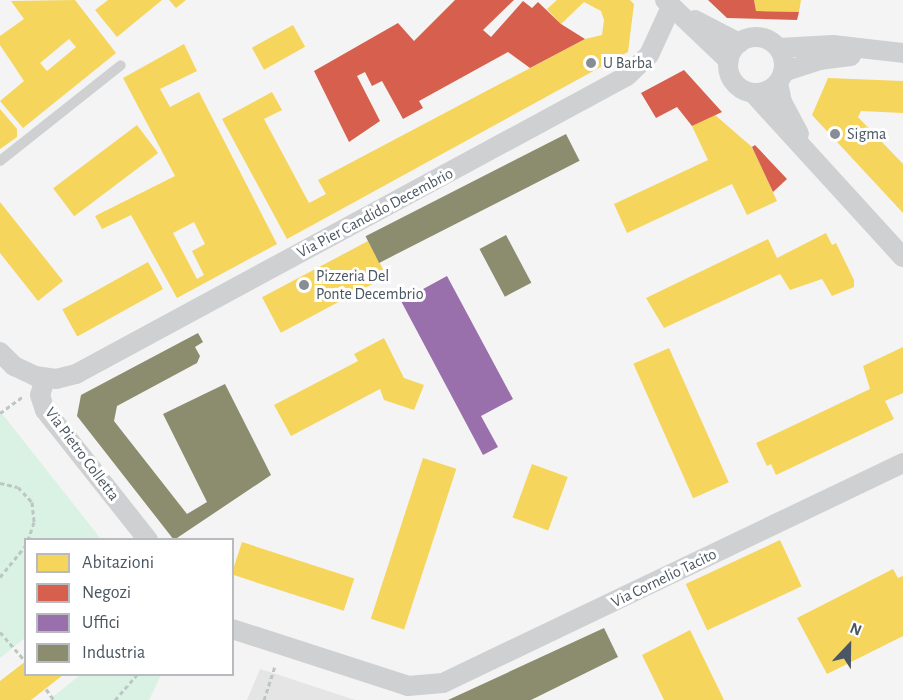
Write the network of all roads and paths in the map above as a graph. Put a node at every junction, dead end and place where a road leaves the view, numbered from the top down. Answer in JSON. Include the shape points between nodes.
{"nodes":[{"id":1,"x":668,"y":4,"type":"edge"},
{"id":2,"x":739,"y":43,"type":"junction"},
{"id":3,"x":778,"y":48,"type":"junction"},
{"id":4,"x":899,"y":53,"type":"edge"},
{"id":5,"x":729,"y":61,"type":"junction"},
{"id":6,"x":121,"y":65,"type":"dead end"},
{"id":7,"x":781,"y":77,"type":"junction"},
{"id":8,"x":753,"y":93,"type":"junction"},
{"id":9,"x":0,"y":161,"type":"edge"},
{"id":10,"x":812,"y":161,"type":"junction"},
{"id":11,"x":903,"y":257,"type":"edge"},
{"id":12,"x":0,"y":352,"type":"edge"},
{"id":13,"x":45,"y":379,"type":"junction"},
{"id":14,"x":30,"y":396,"type":"dead end"},
{"id":15,"x":0,"y":413,"type":"edge"},
{"id":16,"x":903,"y":464,"type":"edge"},
{"id":17,"x":0,"y":483,"type":"edge"},
{"id":18,"x":29,"y":538,"type":"edge"},
{"id":19,"x":145,"y":538,"type":"edge"},
{"id":20,"x":24,"y":547,"type":"edge"},
{"id":21,"x":0,"y":577,"type":"edge"},
{"id":22,"x":234,"y":630,"type":"edge"},
{"id":23,"x":0,"y":632,"type":"edge"},
{"id":24,"x":24,"y":660,"type":"edge"},
{"id":25,"x":275,"y":666,"type":"dead end"},
{"id":26,"x":137,"y":676,"type":"edge"},
{"id":27,"x":45,"y":689,"type":"dead end"},
{"id":28,"x":422,"y":694,"type":"edge"},
{"id":29,"x":54,"y":700,"type":"edge"},
{"id":30,"x":115,"y":700,"type":"edge"},
{"id":31,"x":264,"y":700,"type":"edge"}],
"edges":[{"from":1,"to":2,"type":"street"},
{"from":1,"to":5,"type":"street"},
{"from":1,"to":13,"type":"street","name":"Via Pier Candido Decembrio","via":[[649,55],[627,76],[76,374]]},
{"from":2,"to":3,"type":"street","via":[[759,38]]},
{"from":2,"to":5,"type":"street"},
{"from":3,"to":4,"type":"street","via":[[833,45]]},
{"from":3,"to":7,"type":"street"},
{"from":4,"to":7,"type":"street","via":[[819,60]]},
{"from":5,"to":8,"type":"street","via":[[735,83]]},
{"from":6,"to":9,"type":"lane"},
{"from":7,"to":8,"type":"street","via":[[767,91]]},
{"from":7,"to":10,"type":"street","via":[[782,102]]},
{"from":8,"to":10,"type":"street"},
{"from":10,"to":11,"type":"street"},
{"from":12,"to":13,"type":"street","via":[[24,373]]},
{"from":13,"to":19,"type":"street","name":"Via Pietro Colletta","via":[[40,395],[45,410]]},
{"from":14,"to":15,"type":"path","via":[[23,396]]},
{"from":16,"to":28,"type":"street","name":"Via Cornelio Tacito"},
{"from":17,"to":18,"type":"path","via":[[18,487],[32,502],[34,522]]},
{"from":20,"to":21,"type":"path"},
{"from":22,"to":28,"type":"street","via":[[408,686]]},
{"from":23,"to":24,"type":"path"},
{"from":25,"to":31,"type":"path"},
{"from":26,"to":30,"type":"path"},
{"from":27,"to":29,"type":"path"}]}
